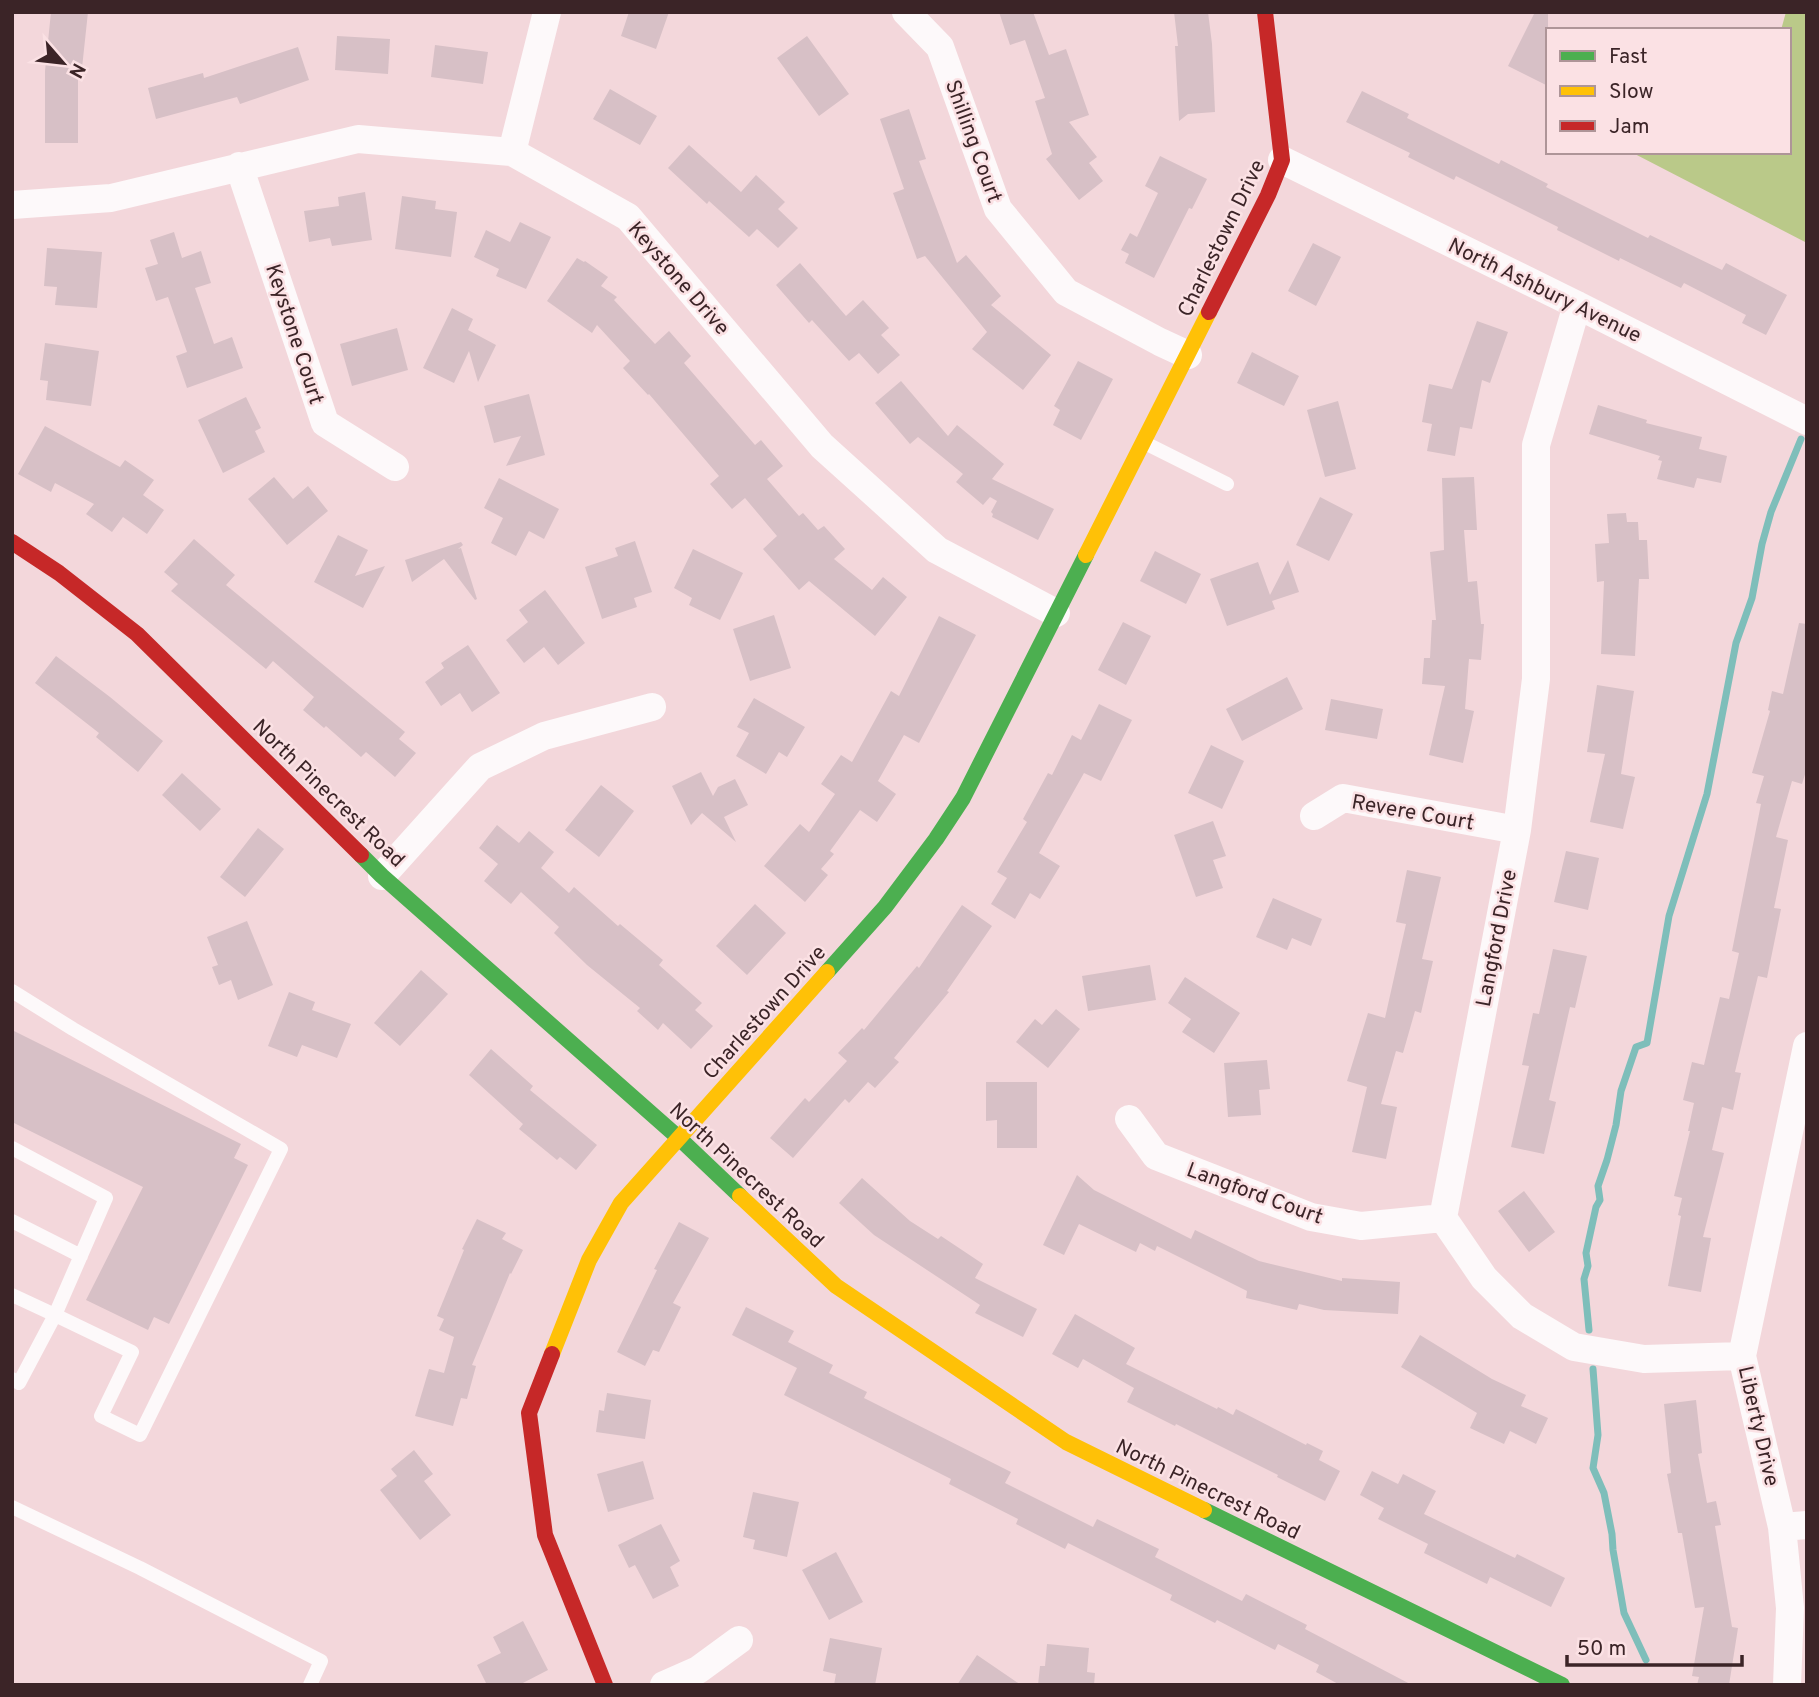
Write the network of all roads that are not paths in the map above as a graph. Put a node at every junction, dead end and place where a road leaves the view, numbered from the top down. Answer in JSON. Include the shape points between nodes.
{"nodes":[{"id":1,"x":547,"y":12,"type":"edge"},
{"id":2,"x":906,"y":12,"type":"edge"},
{"id":3,"x":1265,"y":12,"type":"edge"},
{"id":4,"x":512,"y":152,"type":"junction"},
{"id":5,"x":1282,"y":160,"type":"junction"},
{"id":6,"x":239,"y":166,"type":"junction"},
{"id":7,"x":12,"y":205,"type":"edge"},
{"id":8,"x":1577,"y":305,"type":"junction"},
{"id":9,"x":1188,"y":355,"type":"junction"},
{"id":10,"x":1807,"y":421,"type":"edge"},
{"id":11,"x":1144,"y":442,"type":"junction"},
{"id":12,"x":395,"y":467,"type":"dead end"},
{"id":13,"x":1227,"y":484,"type":"dead end"},
{"id":14,"x":12,"y":541,"type":"edge"},
{"id":15,"x":1056,"y":613,"type":"junction"},
{"id":16,"x":652,"y":707,"type":"dead end"},
{"id":17,"x":1314,"y":816,"type":"dead end"},
{"id":18,"x":1517,"y":830,"type":"junction"},
{"id":19,"x":382,"y":876,"type":"junction"},
{"id":20,"x":12,"y":991,"type":"edge"},
{"id":21,"x":1807,"y":1046,"type":"edge"},
{"id":22,"x":1129,"y":1119,"type":"dead end"},
{"id":23,"x":680,"y":1139,"type":"junction"},
{"id":24,"x":12,"y":1148,"type":"edge"},
{"id":25,"x":1795,"y":1157,"type":"edge"},
{"id":26,"x":1443,"y":1218,"type":"junction"},
{"id":27,"x":12,"y":1221,"type":"edge"},
{"id":28,"x":81,"y":1256,"type":"junction"},
{"id":29,"x":12,"y":1295,"type":"edge"},
{"id":30,"x":55,"y":1315,"type":"junction"},
{"id":31,"x":1742,"y":1356,"type":"junction"},
{"id":32,"x":12,"y":1380,"type":"edge"},
{"id":33,"x":12,"y":1507,"type":"edge"},
{"id":34,"x":1794,"y":1526,"type":"edge"},
{"id":35,"x":739,"y":1640,"type":"dead end"},
{"id":36,"x":310,"y":1685,"type":"edge"},
{"id":37,"x":605,"y":1685,"type":"edge"},
{"id":38,"x":664,"y":1685,"type":"edge"},
{"id":39,"x":1562,"y":1685,"type":"edge"},
{"id":40,"x":1787,"y":1685,"type":"edge"}],
"edges":[{"from":1,"to":4,"type":"street"},
{"from":2,"to":9,"type":"street","name":"Shilling Court","via":[[940,47],[998,209],[1066,292]]},
{"from":3,"to":5,"type":"street","name":"Charlestown Drive"},
{"from":4,"to":6,"type":"street","name":"Keystone Drive","via":[[358,139]]},
{"from":4,"to":15,"type":"street","name":"Keystone Drive","via":[[628,218],[822,446],[937,550]]},
{"from":5,"to":8,"type":"street","name":"North Ashbury Avenue"},
{"from":5,"to":9,"type":"street","name":"Charlestown Drive"},
{"from":6,"to":7,"type":"street","name":"Keystone Drive","via":[[111,198]]},
{"from":6,"to":12,"type":"street","name":"Keystone Court","via":[[324,424]]},
{"from":8,"to":10,"type":"street","name":"North Ashbury Avenue"},
{"from":8,"to":18,"type":"street","name":"Langford Drive","via":[[1536,445],[1536,679]]},
{"from":9,"to":11,"type":"street","name":"Charlestown Drive"},
{"from":11,"to":13,"type":"lane"},
{"from":11,"to":15,"type":"street","name":"Charlestown Drive"},
{"from":14,"to":19,"type":"street","name":"North Pinecrest Road","via":[[137,634]]},
{"from":15,"to":23,"type":"street","name":"Charlestown Drive","via":[[963,798],[936,839],[885,907]]},
{"from":16,"to":19,"type":"street","via":[[544,736],[480,767]]},
{"from":17,"to":18,"type":"street","name":"Revere Court","via":[[1343,798]]},
{"from":18,"to":26,"type":"street","name":"Langford Drive"},
{"from":19,"to":23,"type":"street","name":"North Pinecrest Road"},
{"from":20,"to":30,"type":"lane","via":[[281,1149],[140,1435],[102,1416],[132,1352]]},
{"from":21,"to":25,"type":"street","name":"Liberty Drive"},
{"from":22,"to":26,"type":"street","name":"Langford Court","via":[[1156,1156],[1311,1217],[1361,1226]]},
{"from":23,"to":37,"type":"street","name":"Charlestown Drive","via":[[621,1203],[607,1226],[589,1260],[529,1413],[545,1535]]},
{"from":23,"to":39,"type":"street","name":"North Pinecrest Road","via":[[836,1286],[1066,1442]]},
{"from":24,"to":28,"type":"lane","via":[[106,1198]]},
{"from":25,"to":31,"type":"street","name":"Liberty Drive"},
{"from":26,"to":31,"type":"street","via":[[1484,1278],[1522,1316],[1574,1346],[1644,1359]]},
{"from":27,"to":28,"type":"lane"},
{"from":28,"to":30,"type":"lane"},
{"from":29,"to":30,"type":"lane"},
{"from":30,"to":32,"type":"lane","via":[[19,1383]]},
{"from":31,"to":34,"type":"street","name":"Liberty Drive"},
{"from":33,"to":36,"type":"lane","via":[[321,1661]]},
{"from":34,"to":40,"type":"street","name":"Liberty Drive"},
{"from":35,"to":38,"type":"street","via":[[698,1670]]}]}
